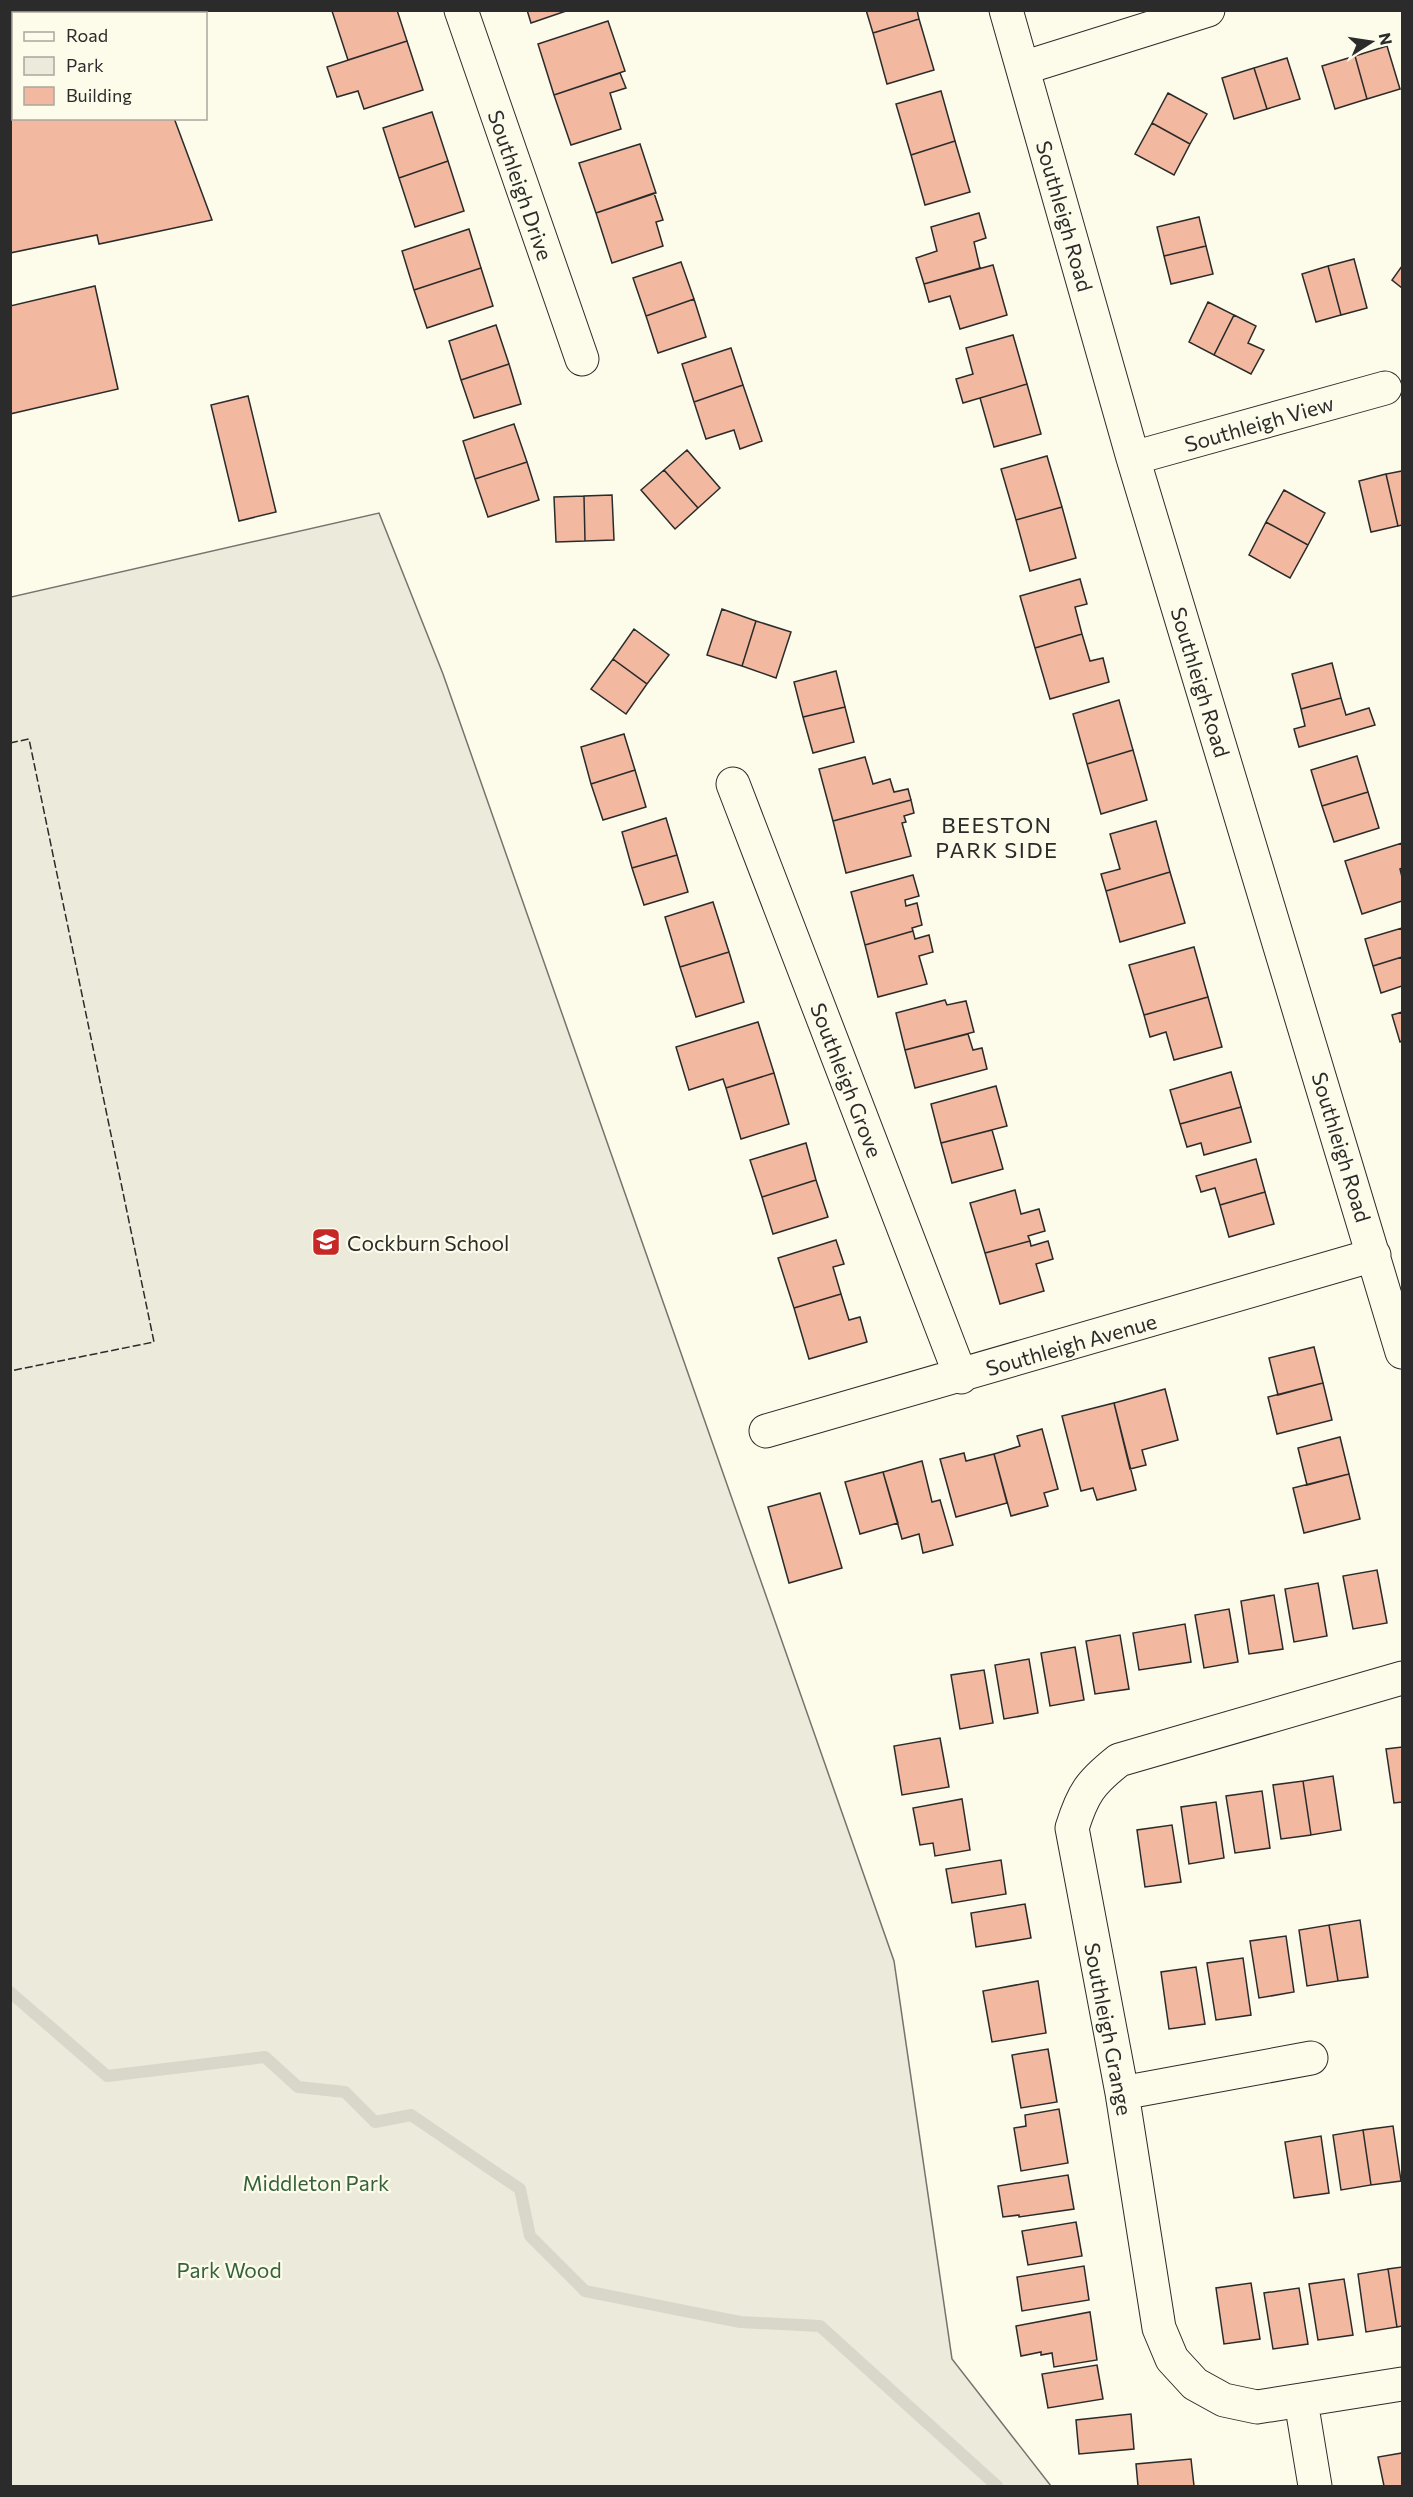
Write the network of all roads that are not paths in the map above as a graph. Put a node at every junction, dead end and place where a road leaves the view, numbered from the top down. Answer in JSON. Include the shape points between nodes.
{"nodes":[{"id":1,"x":460,"y":10,"type":"edge"},
{"id":2,"x":1006,"y":10,"type":"edge"},
{"id":3,"x":1208,"y":10,"type":"edge"},
{"id":4,"x":1023,"y":68,"type":"junction"},
{"id":5,"x":582,"y":360,"type":"dead end"},
{"id":6,"x":1385,"y":388,"type":"dead end"},
{"id":7,"x":1133,"y":458,"type":"junction"},
{"id":8,"x":734,"y":784,"type":"dead end"},
{"id":9,"x":1374,"y":1255,"type":"junction"},
{"id":10,"x":1402,"y":1352,"type":"edge"},
{"id":11,"x":960,"y":1377,"type":"junction"},
{"id":12,"x":766,"y":1431,"type":"dead end"},
{"id":13,"x":1402,"y":1678,"type":"edge"},
{"id":14,"x":1311,"y":2058,"type":"dead end"},
{"id":15,"x":1122,"y":2093,"type":"junction"},
{"id":16,"x":1402,"y":2384,"type":"edge"},
{"id":17,"x":1301,"y":2401,"type":"junction"},
{"id":18,"x":1315,"y":2487,"type":"edge"}],
"edges":[{"from":1,"to":5,"type":"street","name":"Southleigh Drive"},
{"from":2,"to":4,"type":"street","name":"Southleigh Road"},
{"from":3,"to":4,"type":"street"},
{"from":4,"to":7,"type":"street","name":"Southleigh Road"},
{"from":6,"to":7,"type":"street","name":"Southleigh View"},
{"from":7,"to":9,"type":"street","name":"Southleigh Road"},
{"from":8,"to":11,"type":"street","name":"Southleigh Grove"},
{"from":9,"to":10,"type":"street","name":"Southleigh Road"},
{"from":9,"to":11,"type":"street","name":"Southleigh Avenue"},
{"from":11,"to":12,"type":"street","name":"Southleigh Avenue"},
{"from":13,"to":15,"type":"street","name":"Southleigh Grange","via":[[1119,1760],[1096,1778],[1080,1801],[1072,1828]]},
{"from":14,"to":15,"type":"street"},
{"from":15,"to":17,"type":"street","name":"Southleigh Grange","via":[[1158,2328],[1172,2358],[1195,2384],[1224,2400],[1257,2407]]},
{"from":16,"to":17,"type":"street","name":"Southleigh Grange"},
{"from":17,"to":18,"type":"street"}]}
